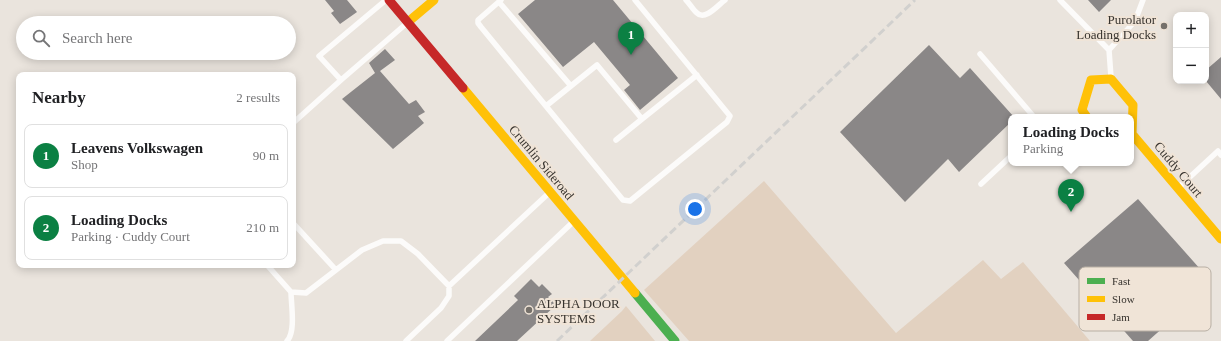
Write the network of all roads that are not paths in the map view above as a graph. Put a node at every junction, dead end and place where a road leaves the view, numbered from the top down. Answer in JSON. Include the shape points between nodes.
{"nodes":[{"id":1,"x":388,"y":0,"type":"edge"},
{"id":2,"x":434,"y":0,"type":"edge"},
{"id":3,"x":635,"y":0,"type":"edge"},
{"id":4,"x":686,"y":0,"type":"edge"},
{"id":5,"x":725,"y":0,"type":"edge"},
{"id":6,"x":1060,"y":0,"type":"edge"},
{"id":7,"x":1143,"y":0,"type":"edge"},
{"id":8,"x":500,"y":1,"type":"edge"},
{"id":9,"x":408,"y":22,"type":"junction"},
{"id":10,"x":1109,"y":50,"type":"junction"},
{"id":11,"x":980,"y":54,"type":"dead end"},
{"id":12,"x":697,"y":75,"type":"junction"},
{"id":13,"x":1111,"y":79,"type":"junction"},
{"id":14,"x":340,"y":80,"type":"junction"},
{"id":15,"x":572,"y":86,"type":"junction"},
{"id":16,"x":546,"y":106,"type":"junction"},
{"id":17,"x":1031,"y":114,"type":"edge"},
{"id":18,"x":1085,"y":114,"type":"edge"},
{"id":19,"x":1133,"y":114,"type":"edge"},
{"id":20,"x":642,"y":119,"type":"junction"},
{"id":21,"x":296,"y":120,"type":"edge"},
{"id":22,"x":1134,"y":137,"type":"edge"},
{"id":23,"x":616,"y":140,"type":"dead end"},
{"id":24,"x":1221,"y":155,"type":"edge"},
{"id":25,"x":1008,"y":159,"type":"edge"},
{"id":26,"x":981,"y":184,"type":"dead end"},
{"id":27,"x":1178,"y":188,"type":"junction"},
{"id":28,"x":550,"y":192,"type":"junction"},
{"id":29,"x":575,"y":221,"type":"junction"},
{"id":30,"x":296,"y":226,"type":"edge"},
{"id":31,"x":1221,"y":239,"type":"edge"},
{"id":32,"x":270,"y":268,"type":"edge"},
{"id":33,"x":336,"y":270,"type":"junction"},
{"id":34,"x":449,"y":286,"type":"junction"},
{"id":35,"x":291,"y":292,"type":"junction"},
{"id":36,"x":287,"y":341,"type":"edge"},
{"id":37,"x":406,"y":341,"type":"edge"},
{"id":38,"x":447,"y":341,"type":"edge"},
{"id":39,"x":675,"y":341,"type":"edge"}],
"edges":[{"from":1,"to":9,"type":"street","name":"Crumlin Sideroad"},
{"from":1,"to":14,"type":"lane","via":[[319,56]]},
{"from":2,"to":9,"type":"street"},
{"from":3,"to":12,"type":"lane"},
{"from":4,"to":5,"type":"lane","via":[[701,16]]},
{"from":6,"to":10,"type":"lane"},
{"from":7,"to":10,"type":"lane","via":[[1135,21]]},
{"from":8,"to":15,"type":"lane"},
{"from":8,"to":16,"type":"lane","via":[[478,20],[478,23]]},
{"from":9,"to":14,"type":"lane"},
{"from":9,"to":28,"type":"street","name":"Crumlin Sideroad"},
{"from":10,"to":13,"type":"lane"},
{"from":11,"to":17,"type":"lane"},
{"from":12,"to":16,"type":"lane","via":[[730,116],[729,119],[630,201],[623,200]]},
{"from":12,"to":20,"type":"lane"},
{"from":13,"to":18,"type":"street","via":[[1091,80],[1082,110]]},
{"from":13,"to":19,"type":"street","name":"Cuddy Court","via":[[1134,104]]},
{"from":14,"to":21,"type":"lane"},
{"from":15,"to":16,"type":"lane"},
{"from":15,"to":20,"type":"lane","via":[[597,66]]},
{"from":20,"to":23,"type":"lane"},
{"from":22,"to":27,"type":"street","name":"Cuddy Court"},
{"from":24,"to":27,"type":"lane","via":[[1218,151]]},
{"from":25,"to":26,"type":"lane"},
{"from":27,"to":31,"type":"street","name":"Cuddy Court"},
{"from":28,"to":29,"type":"street","name":"Crumlin Sideroad"},
{"from":28,"to":34,"type":"lane"},
{"from":29,"to":38,"type":"lane"},
{"from":29,"to":39,"type":"street","name":"Crumlin Sideroad"},
{"from":30,"to":33,"type":"lane"},
{"from":32,"to":35,"type":"lane"},
{"from":33,"to":34,"type":"lane","via":[[362,250],[383,241],[402,241]]},
{"from":33,"to":35,"type":"lane","via":[[306,293]]},
{"from":34,"to":37,"type":"lane","via":[[449,296],[441,308]]},
{"from":35,"to":36,"type":"lane","via":[[292,329],[291,338]]}]}
